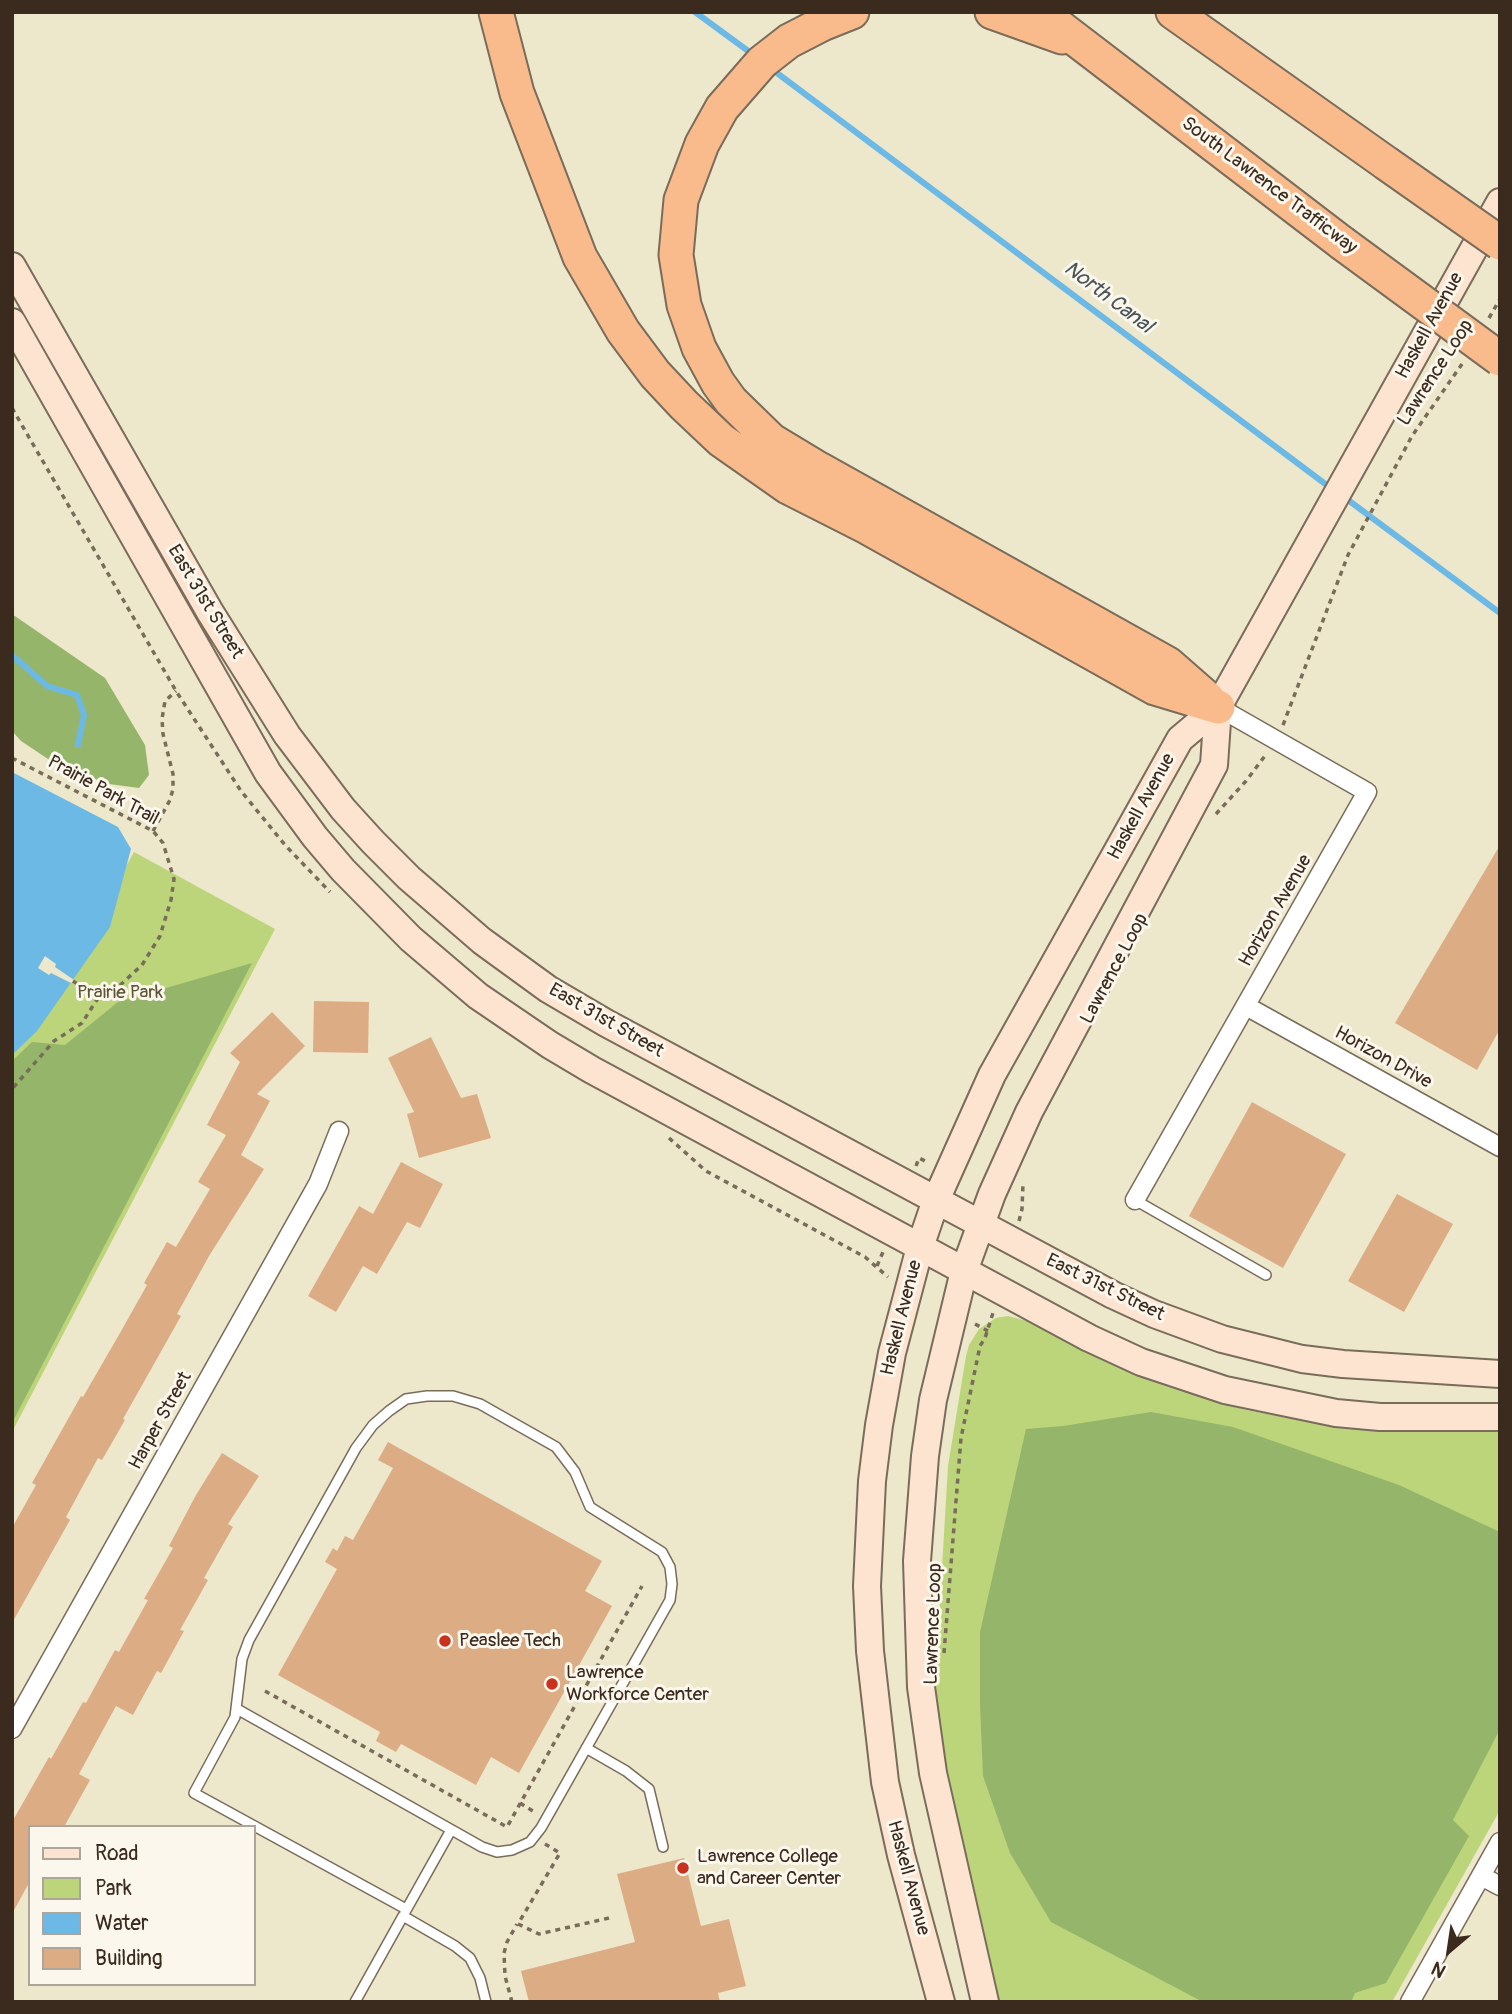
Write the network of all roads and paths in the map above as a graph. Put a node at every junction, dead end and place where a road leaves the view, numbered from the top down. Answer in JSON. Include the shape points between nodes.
{"nodes":[{"id":1,"x":496,"y":12,"type":"edge"},
{"id":2,"x":992,"y":12,"type":"edge"},
{"id":3,"x":1040,"y":12,"type":"edge"},
{"id":4,"x":1177,"y":15,"type":"edge"},
{"id":5,"x":837,"y":18,"type":"edge"},
{"id":6,"x":1086,"y":46,"type":"junction"},
{"id":7,"x":1500,"y":202,"type":"edge"},
{"id":8,"x":1500,"y":243,"type":"edge"},
{"id":9,"x":12,"y":266,"type":"edge"},
{"id":10,"x":1500,"y":299,"type":"edge"},
{"id":11,"x":12,"y":322,"type":"edge"},
{"id":12,"x":1486,"y":322,"type":"dead end"},
{"id":13,"x":1465,"y":358,"type":"dead end"},
{"id":14,"x":1500,"y":359,"type":"edge"},
{"id":15,"x":176,"y":691,"type":"dead end"},
{"id":16,"x":1218,"y":707,"type":"junction"},
{"id":17,"x":1286,"y":720,"type":"dead end"},
{"id":18,"x":12,"y":758,"type":"edge"},
{"id":19,"x":1264,"y":758,"type":"dead end"},
{"id":20,"x":1212,"y":819,"type":"dead end"},
{"id":21,"x":153,"y":831,"type":"junction"},
{"id":22,"x":73,"y":981,"type":"dead end"},
{"id":23,"x":98,"y":998,"type":"junction"},
{"id":24,"x":1246,"y":1006,"type":"junction"},
{"id":25,"x":12,"y":1089,"type":"edge"},
{"id":26,"x":338,"y":1131,"type":"dead end"},
{"id":27,"x":1500,"y":1147,"type":"edge"},
{"id":28,"x":1023,"y":1181,"type":"dead end"},
{"id":29,"x":936,"y":1200,"type":"junction"},
{"id":30,"x":1135,"y":1200,"type":"joint"},
{"id":31,"x":1023,"y":1209,"type":"dead end"},
{"id":32,"x":981,"y":1224,"type":"junction"},
{"id":33,"x":920,"y":1247,"type":"junction"},
{"id":34,"x":964,"y":1271,"type":"junction"},
{"id":35,"x":1266,"y":1275,"type":"dead end"},
{"id":36,"x":988,"y":1331,"type":"dead end"},
{"id":37,"x":1500,"y":1374,"type":"edge"},
{"id":38,"x":1500,"y":1417,"type":"edge"},
{"id":39,"x":642,"y":1586,"type":"dead end"},
{"id":40,"x":943,"y":1664,"type":"dead end"},
{"id":41,"x":265,"y":1691,"type":"dead end"},
{"id":42,"x":237,"y":1709,"type":"junction"},
{"id":43,"x":12,"y":1729,"type":"edge"},
{"id":44,"x":586,"y":1748,"type":"junction"},
{"id":45,"x":520,"y":1803,"type":"junction"},
{"id":46,"x":250,"y":1825,"type":"edge"},
{"id":47,"x":256,"y":1828,"type":"edge"},
{"id":48,"x":541,"y":1828,"type":"junction"},
{"id":49,"x":451,"y":1830,"type":"junction"},
{"id":50,"x":1500,"y":1842,"type":"edge"},
{"id":51,"x":663,"y":1847,"type":"dead end"},
{"id":52,"x":1481,"y":1875,"type":"junction"},
{"id":53,"x":1500,"y":1886,"type":"edge"},
{"id":54,"x":404,"y":1913,"type":"junction"},
{"id":55,"x":609,"y":1918,"type":"dead end"},
{"id":56,"x":518,"y":1924,"type":"junction"},
{"id":57,"x":355,"y":2002,"type":"edge"},
{"id":58,"x":486,"y":2002,"type":"edge"},
{"id":59,"x":512,"y":2002,"type":"edge"},
{"id":60,"x":941,"y":2002,"type":"edge"},
{"id":61,"x":985,"y":2002,"type":"edge"},
{"id":62,"x":1410,"y":2002,"type":"edge"}],
"edges":[{"from":1,"to":16,"type":"highway","via":[[517,93],[580,257],[623,331],[684,405],[721,440],[788,487],[1155,688]]},
{"from":2,"to":6,"type":"highway"},
{"from":3,"to":6,"type":"highway","name":"South Lawrence Trafficway"},
{"from":4,"to":8,"type":"highway","bridge":true},
{"from":5,"to":16,"type":"highway","via":[[789,41],[762,62],[722,108],[702,144],[681,200],[676,255],[684,305],[718,383],[771,440],[791,453],[1168,664]]},
{"from":6,"to":14,"type":"highway","name":"South Lawrence Trafficway","bridge":true},
{"from":7,"to":16,"type":"main road","name":"Haskell Avenue"},
{"from":9,"to":29,"type":"main road","name":"East 31st Street","via":[[280,725],[343,809],[409,878],[482,941],[548,989]]},
{"from":10,"to":12,"type":"path","name":"Lawrence Loop"},
{"from":11,"to":33,"type":"main road","name":"East 31st Street","via":[[268,773],[315,837],[374,904],[478,996],[550,1045]]},
{"from":13,"to":17,"type":"path","name":"Lawrence Loop","via":[[1412,436],[1348,555]]},
{"from":15,"to":21,"type":"path","via":[[165,701],[162,719],[173,789]]},
{"from":16,"to":24,"type":"street","name":"Horizon Avenue","via":[[1367,792]]},
{"from":16,"to":29,"type":"main road","name":"Haskell Avenue","via":[[1180,739],[992,1075]]},
{"from":16,"to":32,"type":"main road","name":"Haskell Avenue","via":[[1214,765],[1029,1112]]},
{"from":18,"to":21,"type":"path","name":"Prairie Park Trail"},
{"from":19,"to":20,"type":"path"},
{"from":21,"to":23,"type":"path","name":"Prairie Park Trail","via":[[163,843],[174,879],[160,936],[142,965],[116,989]]},
{"from":22,"to":23,"type":"path"},
{"from":23,"to":25,"type":"path","name":"Prairie Park Trail","via":[[82,1023],[54,1041]]},
{"from":24,"to":27,"type":"street","name":"Horizon Drive"},
{"from":24,"to":30,"type":"street","name":"Horizon Avenue"},
{"from":26,"to":43,"type":"street","name":"Harper Street","via":[[318,1184]]},
{"from":28,"to":31,"type":"path"},
{"from":29,"to":32,"type":"main road","name":"East 31st Street"},
{"from":29,"to":33,"type":"main road","name":"Haskell Avenue"},
{"from":30,"to":35,"type":"lane"},
{"from":32,"to":34,"type":"main road","name":"Haskell Avenue"},
{"from":32,"to":37,"type":"main road","name":"East 31st Street","via":[[1113,1295],[1232,1342],[1343,1364]]},
{"from":33,"to":34,"type":"main road","name":"East 31st Street"},
{"from":33,"to":60,"type":"main road","name":"Haskell Avenue","via":[[879,1425],[867,1586],[885,1782]]},
{"from":34,"to":38,"type":"main road","name":"East 31st Street","via":[[1141,1362],[1225,1391],[1336,1413]]},
{"from":34,"to":61,"type":"main road","name":"Haskell Avenue","via":[[933,1400],[925,1455],[917,1561],[918,1648],[933,1773]]},
{"from":36,"to":40,"type":"path","name":"Lawrence Loop","via":[[980,1346],[961,1438]]},
{"from":39,"to":45,"type":"path"},
{"from":41,"to":45,"type":"path","via":[[507,1827]]},
{"from":42,"to":44,"type":"lane","via":[[248,1640],[356,1448],[388,1410],[406,1399],[453,1396],[480,1404],[556,1447],[575,1472],[590,1507],[662,1552],[670,1567],[670,1600]]},
{"from":42,"to":46,"type":"lane","via":[[194,1793]]},
{"from":42,"to":49,"type":"lane"},
{"from":44,"to":48,"type":"lane"},
{"from":44,"to":51,"type":"lane","via":[[649,1789]]},
{"from":45,"to":48,"type":"path","via":[[536,1813]]},
{"from":47,"to":54,"type":"lane"},
{"from":48,"to":49,"type":"lane","via":[[530,1842],[497,1852]]},
{"from":48,"to":56,"type":"path","via":[[545,1844],[560,1853]]},
{"from":49,"to":54,"type":"lane"},
{"from":50,"to":52,"type":"street"},
{"from":52,"to":53,"type":"street"},
{"from":52,"to":62,"type":"street"},
{"from":54,"to":57,"type":"lane"},
{"from":54,"to":58,"type":"lane","via":[[470,1958]]},
{"from":55,"to":56,"type":"path","via":[[539,1934]]},
{"from":56,"to":59,"type":"path","via":[[504,1953]]}]}
